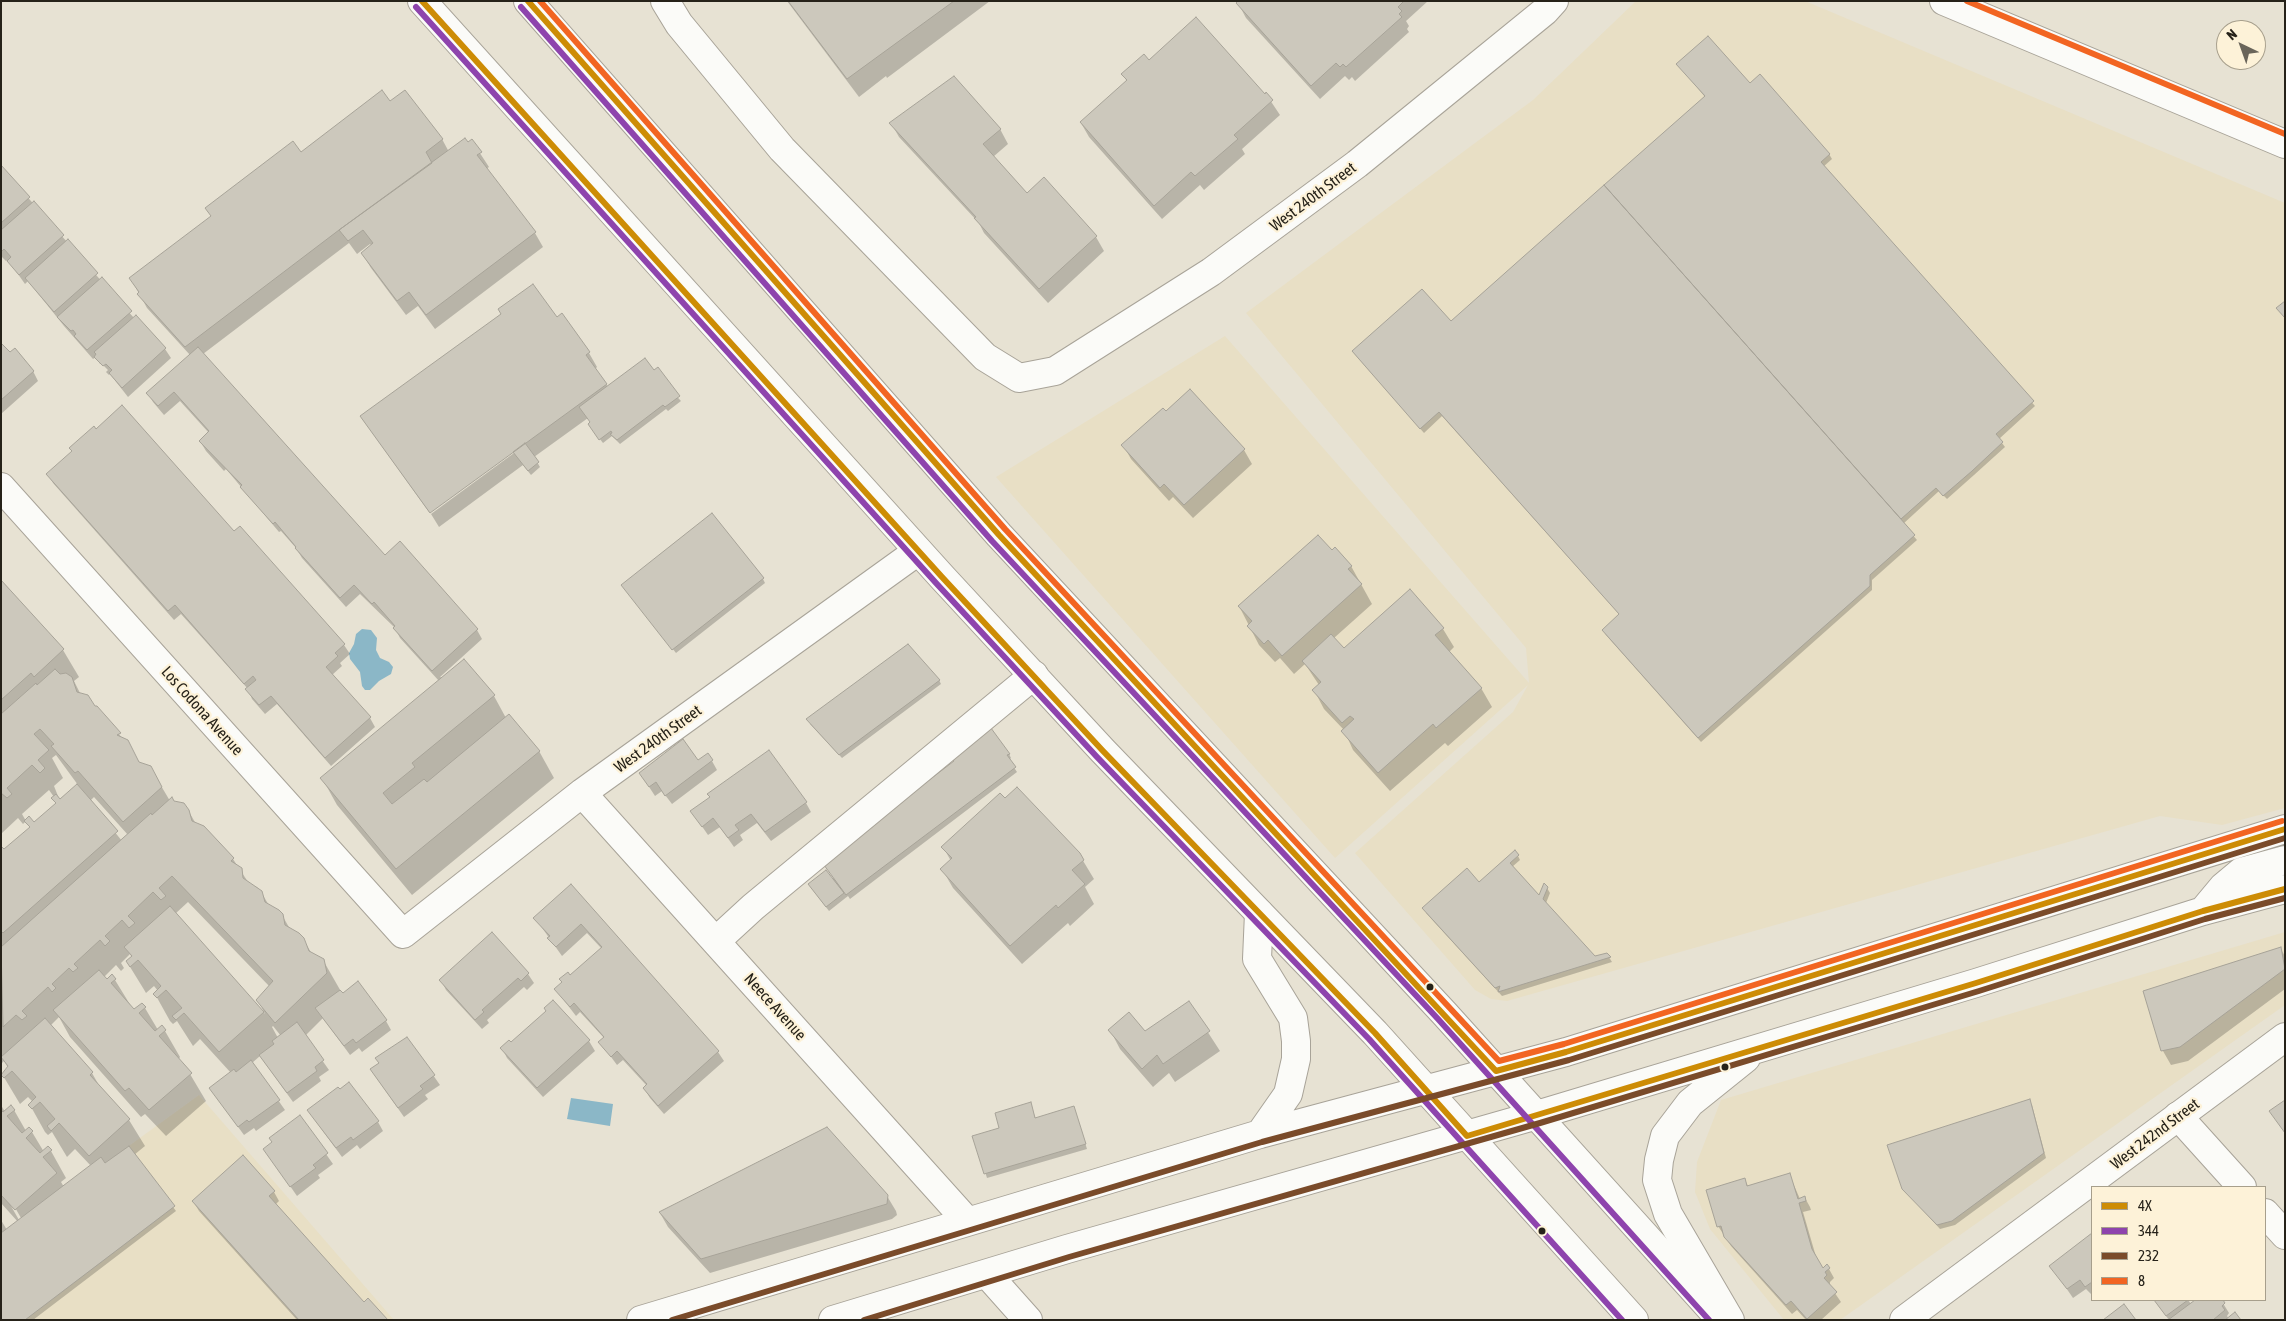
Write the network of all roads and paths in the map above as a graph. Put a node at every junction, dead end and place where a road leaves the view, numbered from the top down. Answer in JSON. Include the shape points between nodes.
{"nodes":[{"id":1,"x":422,"y":1,"type":"edge"},
{"id":2,"x":528,"y":1,"type":"edge"},
{"id":3,"x":665,"y":1,"type":"edge"},
{"id":4,"x":1554,"y":1,"type":"edge"},
{"id":5,"x":1944,"y":1,"type":"edge"},
{"id":6,"x":2285,"y":144,"type":"edge"},
{"id":7,"x":1,"y":487,"type":"edge"},
{"id":8,"x":918,"y":551,"type":"junction"},
{"id":9,"x":1034,"y":674,"type":"junction"},
{"id":10,"x":582,"y":793,"type":"junction"},
{"id":11,"x":2285,"y":829,"type":"edge"},
{"id":12,"x":2285,"y":860,"type":"edge"},
{"id":13,"x":2285,"y":889,"type":"edge"},
{"id":14,"x":2203,"y":911,"type":"junction"},
{"id":15,"x":1259,"y":913,"type":"junction"},
{"id":16,"x":403,"y":934,"type":"joint"},
{"id":17,"x":716,"y":941,"type":"junction"},
{"id":18,"x":2285,"y":1037,"type":"edge"},
{"id":19,"x":1761,"y":1048,"type":"junction"},
{"id":20,"x":1496,"y":1070,"type":"junction"},
{"id":21,"x":1426,"y":1090,"type":"junction"},
{"id":22,"x":1537,"y":1115,"type":"junction"},
{"id":23,"x":2178,"y":1116,"type":"junction"},
{"id":24,"x":1260,"y":1134,"type":"junction"},
{"id":25,"x":1467,"y":1136,"type":"junction"},
{"id":26,"x":2241,"y":1186,"type":"edge"},
{"id":27,"x":2266,"y":1213,"type":"edge"},
{"id":28,"x":967,"y":1221,"type":"junction"},
{"id":29,"x":2285,"y":1235,"type":"edge"},
{"id":30,"x":987,"y":1274,"type":"junction"},
{"id":31,"x":641,"y":1320,"type":"edge"},
{"id":32,"x":832,"y":1320,"type":"edge"},
{"id":33,"x":1028,"y":1320,"type":"edge"},
{"id":34,"x":1634,"y":1320,"type":"edge"},
{"id":35,"x":1721,"y":1320,"type":"edge"},
{"id":36,"x":1730,"y":1320,"type":"edge"},
{"id":37,"x":1904,"y":1320,"type":"edge"}],
"edges":[{"from":1,"to":8,"type":"main road"},
{"from":2,"to":20,"type":"main road","via":[[999,534]]},
{"from":3,"to":4,"type":"main road","name":"West 240th Street","via":[[679,24],[782,149],[985,357],[1019,378],[1055,370],[1212,272],[1357,164]]},
{"from":5,"to":6,"type":"main road"},
{"from":7,"to":16,"type":"main road","name":"Los Codona Avenue"},
{"from":8,"to":9,"type":"main road"},
{"from":8,"to":10,"type":"main road","name":"West 240th Street"},
{"from":9,"to":15,"type":"main road","via":[[1103,751]]},
{"from":9,"to":17,"type":"main road","via":[[752,907]]},
{"from":10,"to":16,"type":"main road","name":"West 240th Street"},
{"from":10,"to":17,"type":"main road","name":"Neece Avenue"},
{"from":11,"to":20,"type":"main road","via":[[1566,1052]]},
{"from":12,"to":14,"type":"main road","via":[[2241,872]]},
{"from":13,"to":14,"type":"main road"},
{"from":14,"to":19,"type":"main road"},
{"from":15,"to":21,"type":"main road"},
{"from":15,"to":24,"type":"main road","via":[[1258,959],[1293,1018],[1296,1041],[1296,1059],[1288,1094]]},
{"from":17,"to":28,"type":"main road","name":"Neece Avenue"},
{"from":18,"to":23,"type":"main road","name":"West 242nd Street"},
{"from":19,"to":22,"type":"main road"},
{"from":19,"to":36,"type":"main road","via":[[1690,1103],[1665,1136],[1659,1160],[1657,1180],[1668,1214]]},
{"from":20,"to":21,"type":"main road"},
{"from":20,"to":22,"type":"main road"},
{"from":21,"to":24,"type":"main road"},
{"from":21,"to":25,"type":"main road"},
{"from":22,"to":25,"type":"main road"},
{"from":22,"to":35,"type":"main road"},
{"from":23,"to":26,"type":"main road"},
{"from":23,"to":37,"type":"main road","name":"West 242nd Street"},
{"from":24,"to":28,"type":"main road"},
{"from":25,"to":30,"type":"main road"},
{"from":25,"to":34,"type":"main road"},
{"from":27,"to":29,"type":"main road"},
{"from":28,"to":31,"type":"main road"},
{"from":30,"to":32,"type":"main road"},
{"from":30,"to":33,"type":"main road"}]}
